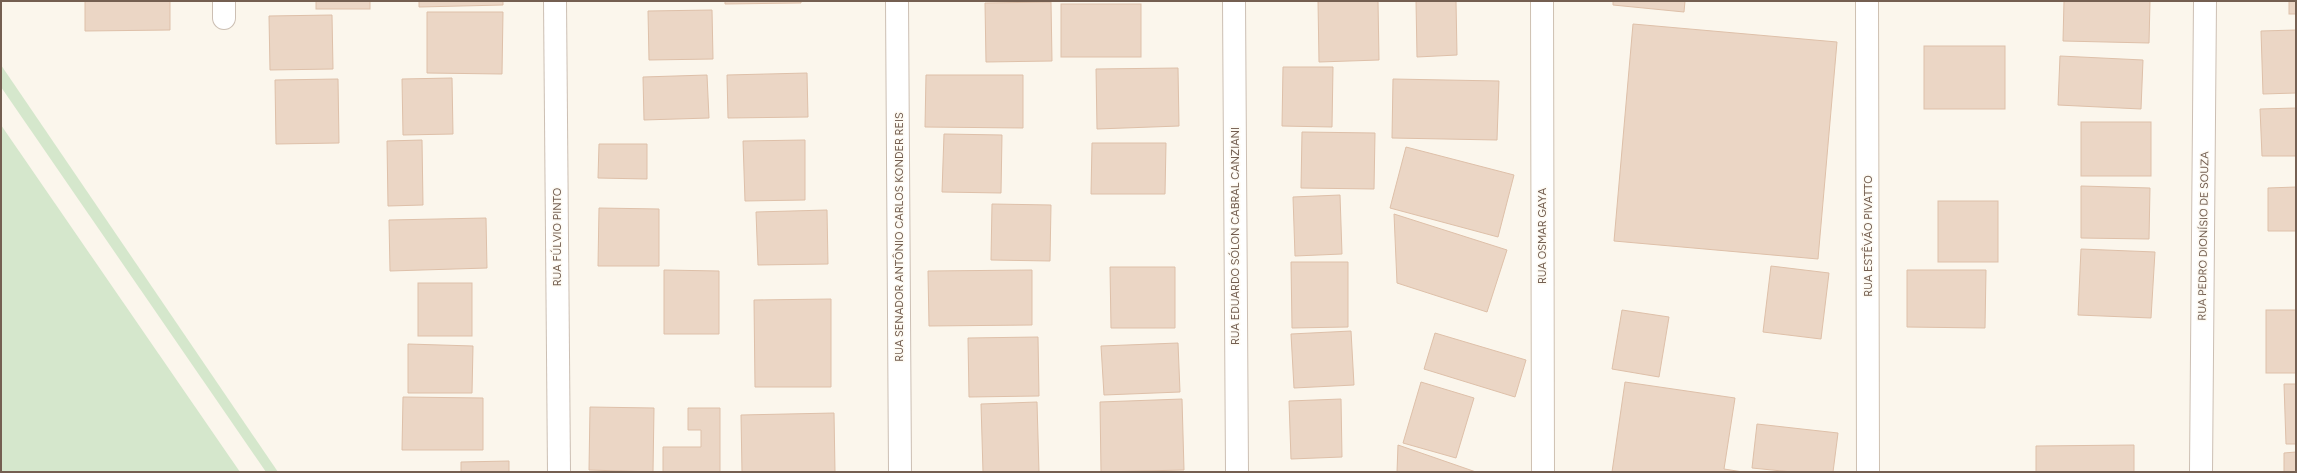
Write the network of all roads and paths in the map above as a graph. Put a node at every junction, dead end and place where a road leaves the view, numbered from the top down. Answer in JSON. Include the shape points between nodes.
{"nodes":[{"id":1,"x":555,"y":1,"type":"edge"},
{"id":2,"x":897,"y":1,"type":"edge"},
{"id":3,"x":1234,"y":1,"type":"edge"},
{"id":4,"x":1542,"y":1,"type":"edge"},
{"id":5,"x":1867,"y":1,"type":"edge"},
{"id":6,"x":2205,"y":1,"type":"edge"},
{"id":7,"x":559,"y":472,"type":"edge"},
{"id":8,"x":900,"y":472,"type":"edge"},
{"id":9,"x":1237,"y":472,"type":"edge"},
{"id":10,"x":1543,"y":472,"type":"edge"},
{"id":11,"x":1868,"y":472,"type":"edge"},
{"id":12,"x":2200,"y":472,"type":"edge"}],
"edges":[{"from":1,"to":7,"type":"street","name":"RUA FÚLVIO PINTO"},
{"from":2,"to":8,"type":"street","name":"RUA SENADOR ANTÔNIO CARLOS KONDER REIS"},
{"from":3,"to":9,"type":"street","name":"RUA EDUARDO SÓLON CABRAL CANZIANI"},
{"from":4,"to":10,"type":"street","name":"RUA OSMAR GAYA"},
{"from":5,"to":11,"type":"street","name":"RUA ESTÊVÃO PIVATTO"},
{"from":6,"to":12,"type":"street","name":"RUA PEDRO DIONÍSIO DE SOUZA"}]}
